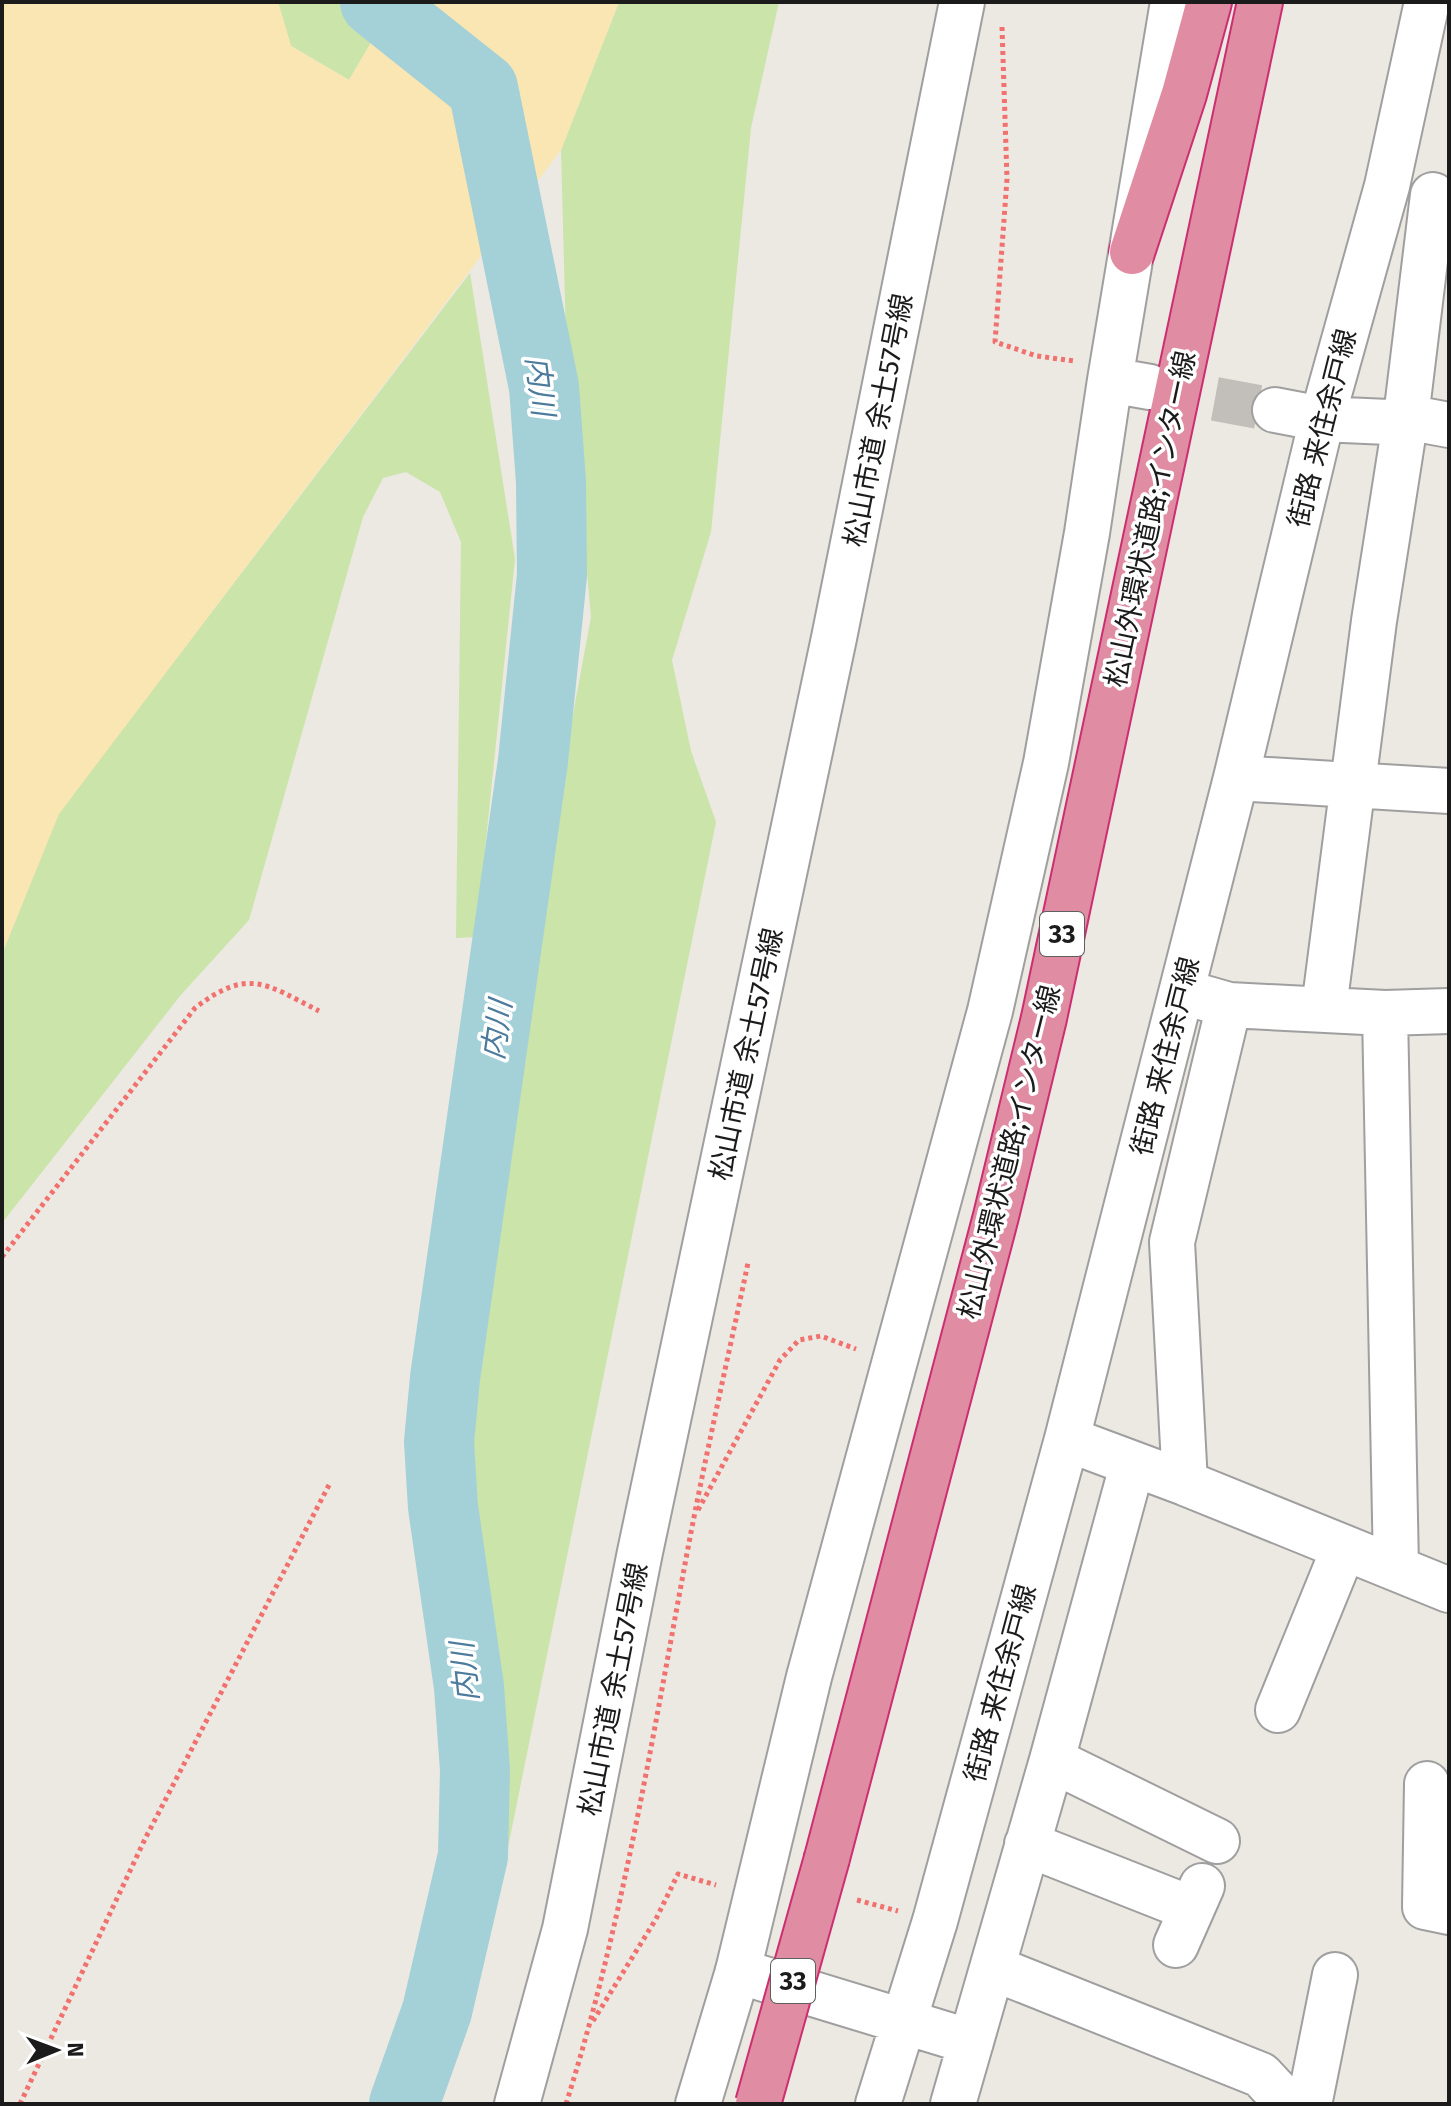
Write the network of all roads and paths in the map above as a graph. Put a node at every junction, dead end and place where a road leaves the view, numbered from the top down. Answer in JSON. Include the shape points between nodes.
{"nodes":[{"id":1,"x":1173,"y":2,"type":"edge"},
{"id":2,"x":1209,"y":2,"type":"edge"},
{"id":3,"x":1260,"y":2,"type":"edge"},
{"id":4,"x":1427,"y":2,"type":"edge"},
{"id":5,"x":982,"y":9,"type":"edge"},
{"id":6,"x":1387,"y":186,"type":"junction"},
{"id":7,"x":1441,"y":196,"type":"edge"},
{"id":8,"x":1132,"y":252,"type":"junction"},
{"id":9,"x":1114,"y":376,"type":"junction"},
{"id":10,"x":1275,"y":410,"type":"tunnel mouth"},
{"id":11,"x":1406,"y":417,"type":"junction"},
{"id":12,"x":1322,"y":419,"type":"junction"},
{"id":13,"x":1449,"y":425,"type":"edge"},
{"id":14,"x":1236,"y":778,"type":"junction"},
{"id":15,"x":1355,"y":787,"type":"junction"},
{"id":16,"x":1449,"y":791,"type":"edge"},
{"id":17,"x":1181,"y":992,"type":"junction"},
{"id":18,"x":1229,"y":1005,"type":"junction"},
{"id":19,"x":1324,"y":1008,"type":"junction"},
{"id":20,"x":319,"y":1011,"type":"dead end"},
{"id":21,"x":1449,"y":1011,"type":"edge"},
{"id":22,"x":1385,"y":1013,"type":"junction"},
{"id":23,"x":2,"y":1257,"type":"edge"},
{"id":24,"x":865,"y":1352,"type":"dead end"},
{"id":25,"x":1067,"y":1439,"type":"junction"},
{"id":26,"x":1132,"y":1466,"type":"junction"},
{"id":27,"x":1185,"y":1483,"type":"junction"},
{"id":28,"x":329,"y":1485,"type":"dead end"},
{"id":29,"x":1344,"y":1548,"type":"junction"},
{"id":30,"x":640,"y":1552,"type":"junction"},
{"id":31,"x":1396,"y":1568,"type":"junction"},
{"id":32,"x":1449,"y":1590,"type":"edge"},
{"id":33,"x":1278,"y":1710,"type":"dead end"},
{"id":34,"x":1052,"y":1760,"type":"junction"},
{"id":35,"x":1427,"y":1784,"type":"dead end"},
{"id":36,"x":1217,"y":1841,"type":"dead end"},
{"id":37,"x":1027,"y":1844,"type":"junction"},
{"id":38,"x":722,"y":1875,"type":"dead end"},
{"id":39,"x":1449,"y":1912,"type":"edge"},
{"id":40,"x":1190,"y":1913,"type":"dead end"},
{"id":41,"x":993,"y":1968,"type":"junction"},
{"id":42,"x":738,"y":1971,"type":"junction"},
{"id":43,"x":1335,"y":1975,"type":"dead end"},
{"id":44,"x":903,"y":2019,"type":"junction"},
{"id":45,"x":971,"y":2042,"type":"junction"},
{"id":46,"x":522,"y":2090,"type":"edge"},
{"id":47,"x":20,"y":2104,"type":"edge"},
{"id":48,"x":698,"y":2104,"type":"edge"},
{"id":49,"x":758,"y":2104,"type":"edge"},
{"id":50,"x":878,"y":2104,"type":"edge"},
{"id":51,"x":953,"y":2104,"type":"edge"},
{"id":52,"x":1288,"y":2104,"type":"edge"},
{"id":53,"x":1301,"y":2104,"type":"edge"}],
"edges":[{"from":1,"to":8,"type":"street"},
{"from":2,"to":8,"type":"highway"},
{"from":3,"to":49,"type":"highway","name":"松山外環状道路;インター線","number":"33","bridge":true,"via":[[1044,1018],[827,1858]]},
{"from":4,"to":6,"type":"street","name":"街路 来住余戸線"},
{"from":5,"to":9,"type":"path","via":[[1007,179],[995,342]]},
{"from":5,"to":30,"type":"street","name":"松山市道 余土57号線","via":[[831,654]]},
{"from":6,"to":7,"type":"street"},
{"from":6,"to":12,"type":"street","name":"街路 来住余戸線"},
{"from":7,"to":11,"type":"street"},
{"from":8,"to":9,"type":"street"},
{"from":9,"to":42,"type":"street","via":[[1046,763],[990,1011],[809,1677]]},
{"from":10,"to":12,"type":"street"},
{"from":11,"to":12,"type":"street","via":[[1388,422]]},
{"from":11,"to":13,"type":"street"},
{"from":11,"to":15,"type":"street"},
{"from":12,"to":14,"type":"street","name":"街路 来住余戸線"},
{"from":14,"to":15,"type":"street"},
{"from":14,"to":17,"type":"street","name":"街路 来住余戸線"},
{"from":15,"to":16,"type":"street"},
{"from":15,"to":19,"type":"street"},
{"from":17,"to":18,"type":"street"},
{"from":17,"to":25,"type":"street","name":"街路 来住余戸線"},
{"from":18,"to":19,"type":"street"},
{"from":18,"to":27,"type":"street","via":[[1172,1242]]},
{"from":19,"to":22,"type":"street"},
{"from":20,"to":23,"type":"path","via":[[268,984],[243,982],[218,990],[195,1008]]},
{"from":21,"to":22,"type":"street"},
{"from":22,"to":31,"type":"street"},
{"from":24,"to":30,"type":"path","via":[[821,1336],[799,1340],[780,1360],[694,1517],[670,1547]]},
{"from":25,"to":26,"type":"street"},
{"from":25,"to":44,"type":"street","name":"街路 来住余戸線","via":[[935,1921]]},
{"from":26,"to":27,"type":"street"},
{"from":26,"to":34,"type":"street"},
{"from":27,"to":29,"type":"street"},
{"from":28,"to":47,"type":"path","via":[[146,1837]]},
{"from":29,"to":31,"type":"street"},
{"from":29,"to":33,"type":"street"},
{"from":30,"to":46,"type":"street","name":"松山市道 余土57号線","via":[[565,1929]]},
{"from":31,"to":32,"type":"street"},
{"from":34,"to":36,"type":"street"},
{"from":34,"to":37,"type":"street"},
{"from":35,"to":39,"type":"street","via":[[1425,1907]]},
{"from":37,"to":40,"type":"street"},
{"from":37,"to":41,"type":"street"},
{"from":38,"to":46,"type":"path","via":[[719,1886],[678,1874],[567,2063]]},
{"from":41,"to":45,"type":"street"},
{"from":41,"to":52,"type":"street","via":[[1261,2075]]},
{"from":42,"to":44,"type":"street"},
{"from":42,"to":48,"type":"street"},
{"from":43,"to":53,"type":"street","via":[[1310,2100]]},
{"from":44,"to":45,"type":"street"},
{"from":44,"to":50,"type":"street","name":"街路 来住余戸線"},
{"from":45,"to":51,"type":"street"}]}
